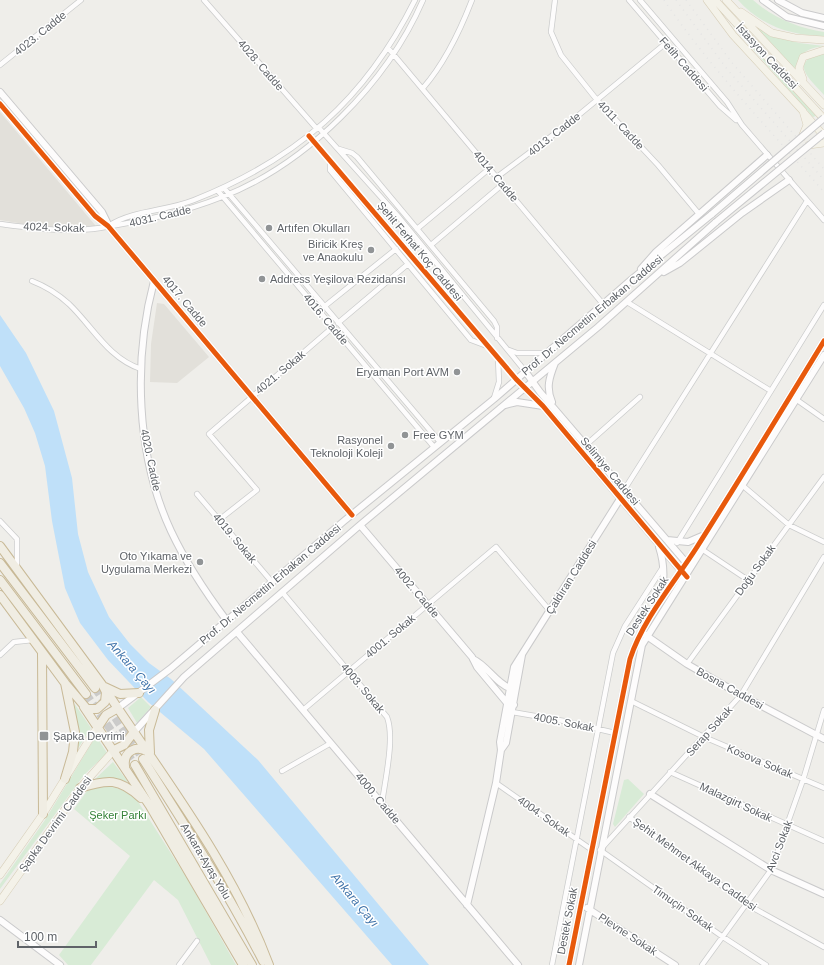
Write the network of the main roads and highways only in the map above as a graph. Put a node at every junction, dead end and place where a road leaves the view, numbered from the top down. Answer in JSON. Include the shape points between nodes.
{"nodes":[{"id":1,"x":707,"y":0,"type":"edge"},
{"id":2,"x":715,"y":0,"type":"edge"},
{"id":3,"x":726,"y":0,"type":"edge"},
{"id":4,"x":731,"y":6,"type":"junction"},
{"id":5,"x":824,"y":40,"type":"edge"},
{"id":6,"x":824,"y":50,"type":"edge"},
{"id":7,"x":804,"y":83,"type":"junction"},
{"id":8,"x":824,"y":105,"type":"edge"},
{"id":9,"x":802,"y":111,"type":"junction"},
{"id":10,"x":824,"y":119,"type":"edge"},
{"id":11,"x":824,"y":134,"type":"edge"},
{"id":12,"x":802,"y":137,"type":"road end"},
{"id":13,"x":824,"y":143,"type":"edge"},
{"id":14,"x":809,"y":145,"type":"road end"},
{"id":15,"x":0,"y":546,"type":"edge"},
{"id":16,"x":0,"y":563,"type":"edge"},
{"id":17,"x":0,"y":580,"type":"edge"},
{"id":18,"x":0,"y":595,"type":"edge"},
{"id":19,"x":42,"y":653,"type":"junction"},
{"id":20,"x":65,"y":683,"type":"junction"},
{"id":21,"x":99,"y":687,"type":"junction"},
{"id":22,"x":138,"y":693,"type":"road end"},
{"id":23,"x":86,"y":694,"type":"tunnel mouth"},
{"id":24,"x":84,"y":707,"type":"junction"},
{"id":25,"x":118,"y":708,"type":"junction"},
{"id":26,"x":155,"y":710,"type":"road end"},
{"id":27,"x":98,"y":727,"type":"junction"},
{"id":28,"x":134,"y":732,"type":"junction"},
{"id":29,"x":114,"y":750,"type":"junction"},
{"id":30,"x":150,"y":754,"type":"junction"},
{"id":31,"x":143,"y":759,"type":"tunnel mouth"},
{"id":32,"x":134,"y":765,"type":"tunnel mouth"},
{"id":33,"x":125,"y":766,"type":"junction"},
{"id":34,"x":65,"y":779,"type":"junction"},
{"id":35,"x":80,"y":788,"type":"junction"},
{"id":36,"x":150,"y":806,"type":"junction"},
{"id":37,"x":43,"y":814,"type":"junction"},
{"id":38,"x":0,"y":875,"type":"edge"},
{"id":39,"x":0,"y":901,"type":"edge"},
{"id":40,"x":260,"y":940,"type":"junction"},
{"id":41,"x":243,"y":965,"type":"edge"},
{"id":42,"x":252,"y":965,"type":"edge"},
{"id":43,"x":265,"y":965,"type":"edge"},
{"id":44,"x":269,"y":965,"type":"edge"},
{"id":45,"x":273,"y":965,"type":"edge"}],
"edges":[{"from":1,"to":9,"type":"main road","via":[[734,35]]},
{"from":2,"to":10,"type":"main road","name":"İstasyon Caddesi"},
{"from":3,"to":4,"type":"main road","name":"İstasyon Caddesi"},
{"from":4,"to":5,"type":"main road","via":[[772,33]]},
{"from":4,"to":7,"type":"main road","name":"İstasyon Caddesi"},
{"from":6,"to":7,"type":"main road","via":[[803,57],[799,68]]},
{"from":7,"to":8,"type":"main road","name":"İstasyon Caddesi"},
{"from":9,"to":11,"type":"main road","bridge":true},
{"from":9,"to":12,"type":"main road","via":[[807,124]]},
{"from":13,"to":14,"type":"main road"},
{"from":15,"to":21,"type":"highway"},
{"from":16,"to":21,"type":"highway"},
{"from":17,"to":23,"type":"highway"},
{"from":18,"to":19,"type":"highway"},
{"from":19,"to":20,"type":"highway"},
{"from":19,"to":37,"type":"highway"},
{"from":20,"to":24,"type":"highway"},
{"from":20,"to":34,"type":"highway","via":[[75,732],[73,752]]},
{"from":21,"to":22,"type":"highway","via":[[120,694]]},
{"from":21,"to":24,"type":"highway","via":[[107,696],[103,705],[94,709]]},
{"from":21,"to":25,"type":"highway"},
{"from":24,"to":27,"type":"highway"},
{"from":25,"to":27,"type":"highway","via":[[106,715]]},
{"from":25,"to":28,"type":"highway"},
{"from":26,"to":30,"type":"highway","via":[[149,730]]},
{"from":27,"to":29,"type":"highway"},
{"from":27,"to":34,"type":"main road","name":"Şapka Devrimi Caddesi"},
{"from":28,"to":29,"type":"highway","via":[[124,745]]},
{"from":28,"to":30,"type":"highway"},
{"from":29,"to":33,"type":"highway"},
{"from":29,"to":35,"type":"main road","name":"Şapka Devrimi Caddesi"},
{"from":30,"to":33,"type":"highway","via":[[142,749],[132,750],[126,757]]},
{"from":30,"to":40,"type":"highway","via":[[229,879]]},
{"from":31,"to":43,"type":"highway","name":"Ankara-Ayaş Yolu","via":[[242,921]]},
{"from":32,"to":42,"type":"highway","name":"Ankara-Ayaş Yolu"},
{"from":33,"to":36,"type":"highway"},
{"from":34,"to":37,"type":"main road","name":"Şapka Devrimi Caddesi"},
{"from":35,"to":36,"type":"highway","via":[[99,782],[122,784]]},
{"from":35,"to":39,"type":"main road","name":"Şapka Devrimi Caddesi"},
{"from":36,"to":41,"type":"highway"},
{"from":37,"to":38,"type":"main road","name":"Şapka Devrimi Caddesi"},
{"from":40,"to":44,"type":"highway"},
{"from":40,"to":45,"type":"highway"}]}
